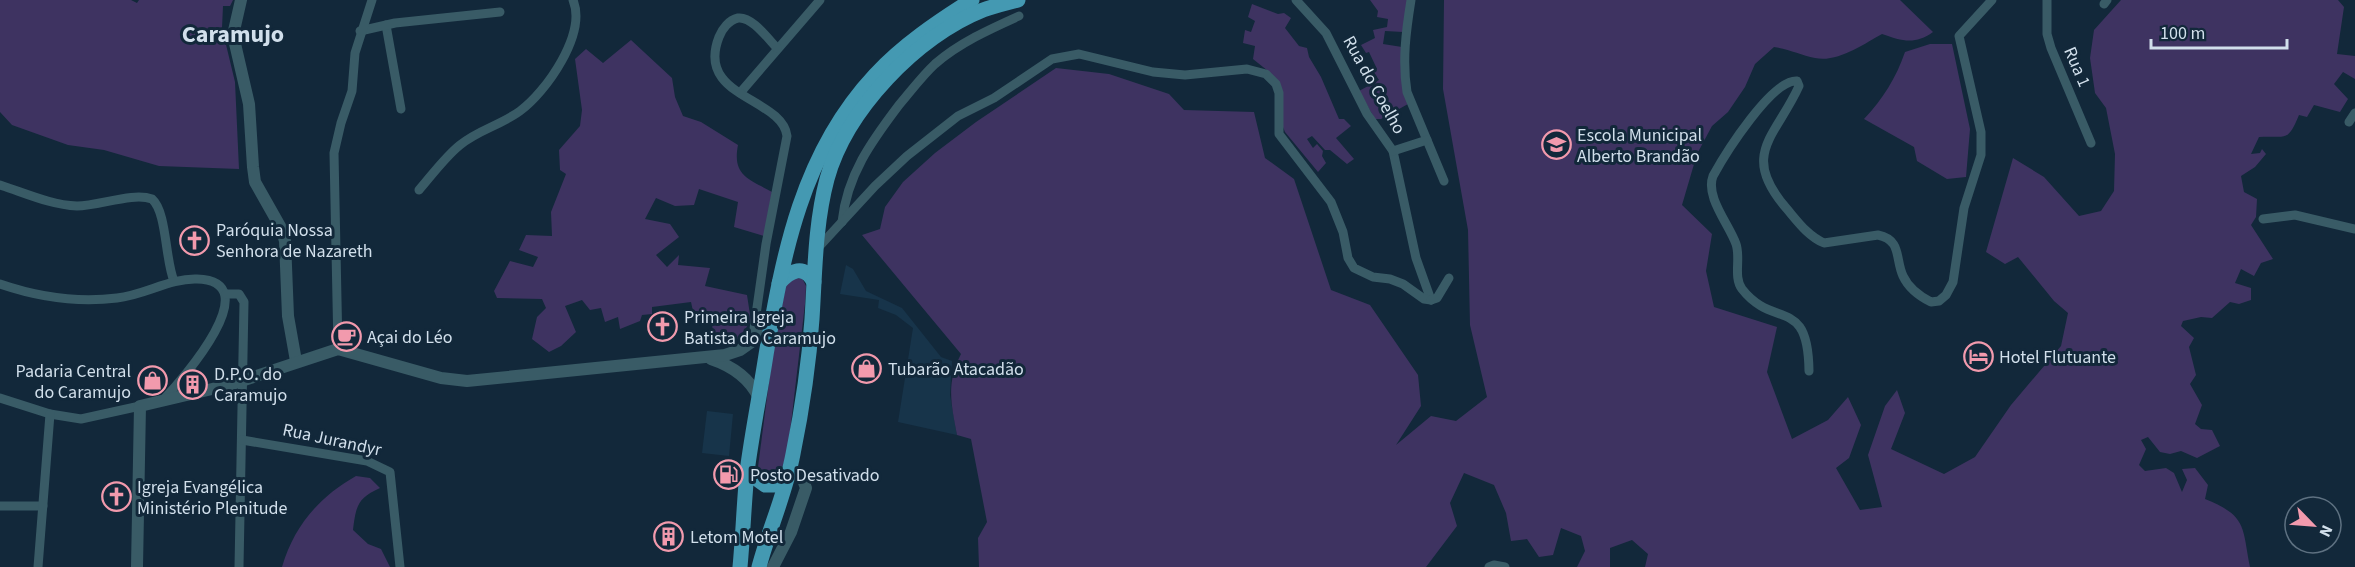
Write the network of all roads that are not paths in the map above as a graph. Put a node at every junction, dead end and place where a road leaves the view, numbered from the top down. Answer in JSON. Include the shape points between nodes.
{"nodes":[{"id":1,"x":241,"y":0,"type":"edge"},
{"id":2,"x":372,"y":0,"type":"edge"},
{"id":3,"x":573,"y":0,"type":"edge"},
{"id":4,"x":820,"y":0,"type":"edge"},
{"id":5,"x":972,"y":0,"type":"edge"},
{"id":6,"x":1018,"y":0,"type":"edge"},
{"id":7,"x":1296,"y":0,"type":"edge"},
{"id":8,"x":1411,"y":0,"type":"edge"},
{"id":9,"x":1992,"y":0,"type":"edge"},
{"id":10,"x":2047,"y":0,"type":"edge"},
{"id":11,"x":500,"y":12,"type":"dead end"},
{"id":12,"x":1019,"y":16,"type":"dead end"},
{"id":13,"x":386,"y":25,"type":"junction"},
{"id":14,"x":360,"y":31,"type":"junction"},
{"id":15,"x":777,"y":48,"type":"junction"},
{"id":16,"x":740,"y":93,"type":"junction"},
{"id":17,"x":400,"y":109,"type":"dead end"},
{"id":18,"x":2355,"y":113,"type":"edge"},
{"id":19,"x":2349,"y":122,"type":"dead end"},
{"id":20,"x":1427,"y":140,"type":"junction"},
{"id":21,"x":2091,"y":143,"type":"dead end"},
{"id":22,"x":1393,"y":151,"type":"junction"},
{"id":23,"x":1444,"y":181,"type":"dead end"},
{"id":24,"x":0,"y":185,"type":"edge"},
{"id":25,"x":419,"y":190,"type":"dead end"},
{"id":26,"x":2263,"y":219,"type":"dead end"},
{"id":27,"x":842,"y":222,"type":"junction"},
{"id":28,"x":2355,"y":229,"type":"edge"},
{"id":29,"x":816,"y":250,"type":"junction"},
{"id":30,"x":1449,"y":278,"type":"dead end"},
{"id":31,"x":174,"y":281,"type":"junction"},
{"id":32,"x":814,"y":282,"type":"junction"},
{"id":33,"x":779,"y":283,"type":"junction"},
{"id":34,"x":0,"y":284,"type":"edge"},
{"id":35,"x":226,"y":294,"type":"junction"},
{"id":36,"x":1431,"y":300,"type":"junction"},
{"id":37,"x":770,"y":329,"type":"junction"},
{"id":38,"x":752,"y":343,"type":"junction"},
{"id":39,"x":338,"y":349,"type":"junction"},
{"id":40,"x":704,"y":356,"type":"junction"},
{"id":41,"x":296,"y":362,"type":"junction"},
{"id":42,"x":1809,"y":371,"type":"dead end"},
{"id":43,"x":242,"y":381,"type":"junction"},
{"id":44,"x":0,"y":398,"type":"edge"},
{"id":45,"x":759,"y":398,"type":"junction"},
{"id":46,"x":164,"y":400,"type":"junction"},
{"id":47,"x":140,"y":406,"type":"junction"},
{"id":48,"x":50,"y":414,"type":"junction"},
{"id":49,"x":242,"y":440,"type":"junction"},
{"id":50,"x":747,"y":472,"type":"junction"},
{"id":51,"x":789,"y":474,"type":"junction"},
{"id":52,"x":43,"y":506,"type":"junction"},
{"id":53,"x":0,"y":507,"type":"edge"},
{"id":54,"x":767,"y":538,"type":"junction"},
{"id":55,"x":38,"y":567,"type":"edge"},
{"id":56,"x":137,"y":567,"type":"edge"},
{"id":57,"x":239,"y":567,"type":"edge"},
{"id":58,"x":400,"y":567,"type":"edge"},
{"id":59,"x":740,"y":567,"type":"edge"},
{"id":60,"x":759,"y":567,"type":"edge"},
{"id":61,"x":773,"y":567,"type":"edge"},
{"id":62,"x":1489,"y":567,"type":"edge"},
{"id":63,"x":1504,"y":567,"type":"edge"}],
"edges":[{"from":1,"to":41,"type":"street","via":[[234,36],[249,104],[255,183],[285,242],[288,316]]},
{"from":2,"to":14,"type":"street"},
{"from":3,"to":25,"type":"street","via":[[576,15],[572,39],[564,58],[536,97],[509,118],[479,131],[457,147]]},
{"from":4,"to":15,"type":"street"},
{"from":5,"to":33,"type":"highway","via":[[910,42],[874,76],[850,108],[824,147],[806,189],[790,230]]},
{"from":6,"to":29,"type":"highway","via":[[983,10],[949,28],[892,74],[871,98],[835,157],[821,210]]},
{"from":7,"to":22,"type":"street","name":"Rua do Coelho","via":[[1326,33],[1367,114]]},
{"from":8,"to":20,"type":"street","via":[[1405,80]]},
{"from":9,"to":42,"type":"street","via":[[1959,36],[1981,132],[1981,155],[1964,208],[1953,282],[1940,301],[1932,302],[1912,290],[1902,275],[1895,245],[1887,237],[1824,243],[1808,234],[1779,200],[1762,171],[1763,160],[1771,135],[1799,86],[1797,81],[1789,82],[1758,108],[1713,176],[1713,197],[1739,252],[1739,284],[1765,306],[1800,326],[1809,345]]},
{"from":10,"to":21,"type":"street","name":"Rua 1","via":[[2051,48]]},
{"from":11,"to":13,"type":"street"},
{"from":12,"to":27,"type":"street","via":[[949,54],[917,83],[870,143],[852,176]]},
{"from":13,"to":14,"type":"street"},
{"from":13,"to":17,"type":"street"},
{"from":14,"to":39,"type":"street","via":[[352,91],[334,153]]},
{"from":15,"to":16,"type":"street"},
{"from":15,"to":16,"type":"street","via":[[741,17],[722,31],[714,62]]},
{"from":16,"to":38,"type":"street","via":[[780,120],[787,136]]},
{"from":18,"to":19,"type":"street"},
{"from":20,"to":22,"type":"street"},
{"from":20,"to":23,"type":"street"},
{"from":22,"to":36,"type":"street","name":"Rua do Coelho","via":[[1416,258]]},
{"from":24,"to":31,"type":"street","via":[[54,203],[77,206],[146,197],[156,203],[160,212]]},
{"from":26,"to":28,"type":"street","via":[[2295,215]]},
{"from":27,"to":29,"type":"street"},
{"from":27,"to":36,"type":"street","via":[[875,186],[958,116],[994,98],[1052,59],[1079,54],[1153,72],[1185,75],[1257,70],[1276,84],[1279,134],[1331,202],[1354,268],[1403,284]]},
{"from":29,"to":32,"type":"highway"},
{"from":30,"to":36,"type":"street","via":[[1437,298]]},
{"from":31,"to":34,"type":"street","via":[[140,295],[107,299],[56,299]]},
{"from":31,"to":35,"type":"street","via":[[215,281]]},
{"from":32,"to":33,"type":"highway","via":[[801,270],[789,273]]},
{"from":32,"to":51,"type":"highway","via":[[812,322]]},
{"from":33,"to":37,"type":"highway"},
{"from":35,"to":43,"type":"street","via":[[239,294],[244,302]]},
{"from":35,"to":46,"type":"street","via":[[226,304],[201,353]]},
{"from":37,"to":38,"type":"street"},
{"from":37,"to":45,"type":"highway"},
{"from":38,"to":40,"type":"street","via":[[725,355]]},
{"from":39,"to":40,"type":"street","via":[[441,378],[467,381]]},
{"from":39,"to":41,"type":"street"},
{"from":40,"to":45,"type":"street","via":[[749,380]]},
{"from":41,"to":43,"type":"street"},
{"from":43,"to":46,"type":"street"},
{"from":43,"to":49,"type":"street"},
{"from":44,"to":48,"type":"street"},
{"from":45,"to":50,"type":"highway"},
{"from":46,"to":47,"type":"street"},
{"from":47,"to":48,"type":"street","via":[[81,419]]},
{"from":47,"to":56,"type":"street"},
{"from":48,"to":52,"type":"street"},
{"from":49,"to":57,"type":"street"},
{"from":49,"to":58,"type":"street","name":"Rua Jurandyr","via":[[367,461],[390,472]]},
{"from":50,"to":51,"type":"highway","via":[[765,485],[776,485]]},
{"from":50,"to":59,"type":"highway"},
{"from":51,"to":54,"type":"highway"},
{"from":51,"to":61,"type":"street","via":[[802,477],[806,488],[791,532]]},
{"from":52,"to":53,"type":"street"},
{"from":52,"to":55,"type":"street"},
{"from":54,"to":60,"type":"highway"},
{"from":54,"to":61,"type":"highway"},
{"from":62,"to":63,"type":"street"}]}
